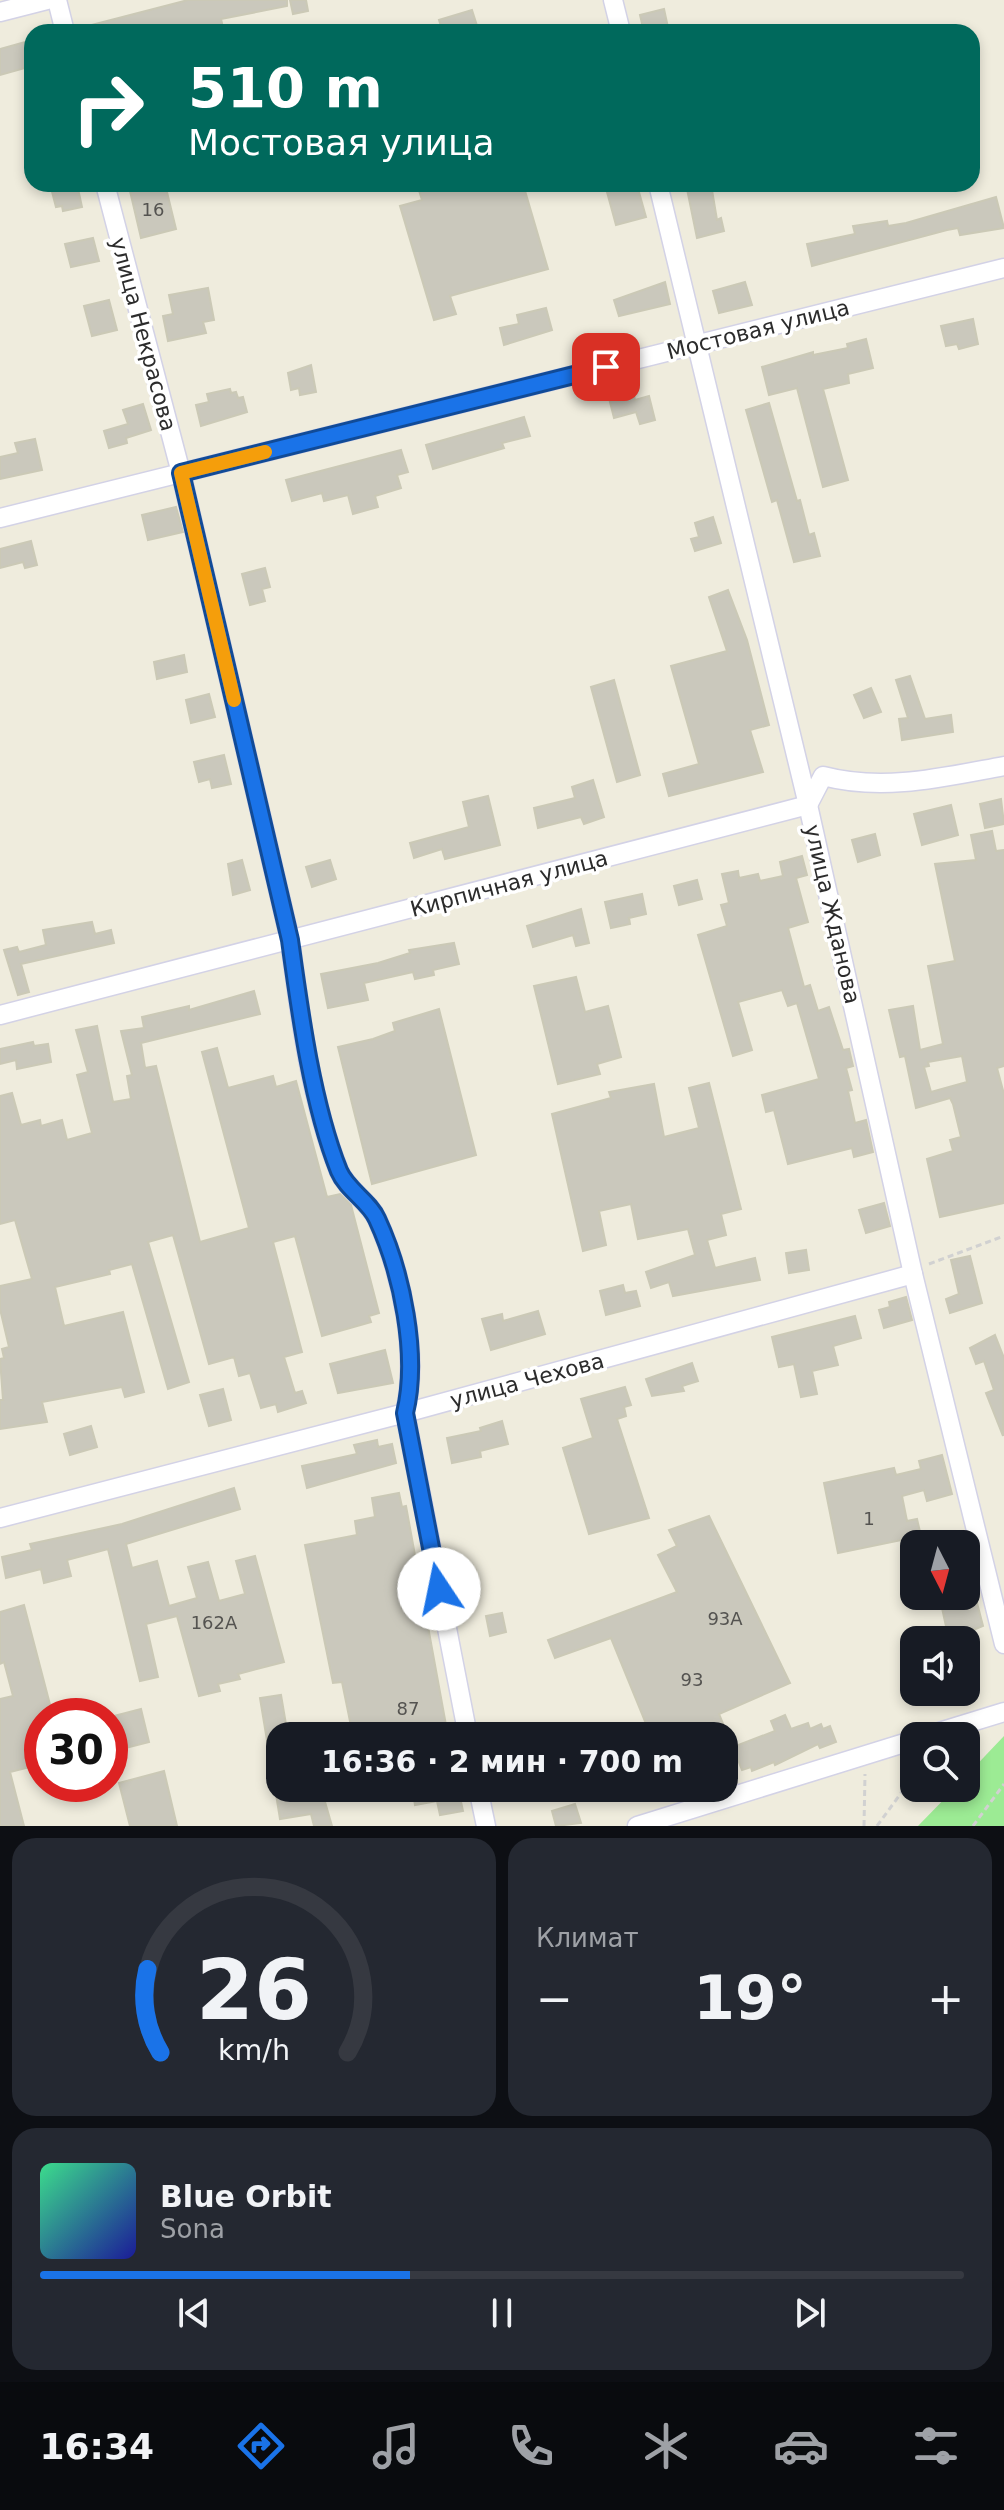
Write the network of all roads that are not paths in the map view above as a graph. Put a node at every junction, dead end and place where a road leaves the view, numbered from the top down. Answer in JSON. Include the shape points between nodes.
{"nodes":[{"id":1,"x":47,"y":0,"type":"edge"},
{"id":2,"x":57,"y":0,"type":"edge"},
{"id":3,"x":613,"y":0,"type":"edge"},
{"id":4,"x":0,"y":12,"type":"edge"},
{"id":5,"x":63,"y":24,"type":"edge"},
{"id":6,"x":619,"y":24,"type":"edge"},
{"id":7,"x":107,"y":192,"type":"edge"},
{"id":8,"x":660,"y":192,"type":"edge"},
{"id":9,"x":1004,"y":268,"type":"edge"},
{"id":10,"x":697,"y":345,"type":"junction"},
{"id":11,"x":181,"y":473,"type":"junction"},
{"id":12,"x":0,"y":518,"type":"edge"},
{"id":13,"x":1004,"y":766,"type":"edge"},
{"id":14,"x":808,"y":805,"type":"junction"},
{"id":15,"x":290,"y":940,"type":"junction"},
{"id":16,"x":0,"y":1015,"type":"edge"},
{"id":17,"x":913,"y":1272,"type":"junction"},
{"id":18,"x":405,"y":1413,"type":"junction"},
{"id":19,"x":0,"y":1518,"type":"edge"},
{"id":20,"x":1004,"y":1644,"type":"edge"},
{"id":21,"x":1004,"y":1712,"type":"edge"},
{"id":22,"x":465,"y":1722,"type":"edge"},
{"id":23,"x":972,"y":1722,"type":"edge"},
{"id":24,"x":900,"y":1744,"type":"edge"},
{"id":25,"x":481,"y":1802,"type":"edge"},
{"id":26,"x":486,"y":1826,"type":"edge"},
{"id":27,"x":637,"y":1826,"type":"edge"}],
"edges":[{"from":1,"to":4,"type":"street"},
{"from":2,"to":5,"type":"street"},
{"from":3,"to":6,"type":"street"},
{"from":7,"to":11,"type":"street","name":"улица Некрасова"},
{"from":8,"to":10,"type":"street","name":"улица Жданова"},
{"from":9,"to":10,"type":"street","name":"Мостовая улица"},
{"from":10,"to":11,"type":"street","name":"Мостовая улица"},
{"from":10,"to":14,"type":"street","name":"улица Жданова"},
{"from":11,"to":12,"type":"street","name":"Мостовая улица"},
{"from":11,"to":15,"type":"street","name":"улица Некрасова"},
{"from":13,"to":14,"type":"street","via":[[856,785],[823,776]]},
{"from":14,"to":15,"type":"street","name":"Кирпичная улица"},
{"from":14,"to":17,"type":"street","name":"улица Жданова"},
{"from":15,"to":16,"type":"street","name":"Кирпичная улица"},
{"from":15,"to":18,"type":"street","name":"улица Некрасова","via":[[298,1004],[340,1174],[376,1216],[407,1315],[412,1385]]},
{"from":17,"to":18,"type":"street","name":"улица Чехова"},
{"from":17,"to":20,"type":"street","name":"улица Жданова"},
{"from":18,"to":19,"type":"street","name":"улица Чехова"},
{"from":18,"to":22,"type":"street","name":"улица Некрасова"},
{"from":21,"to":23,"type":"street"},
{"from":24,"to":27,"type":"street"},
{"from":25,"to":26,"type":"street"}]}
